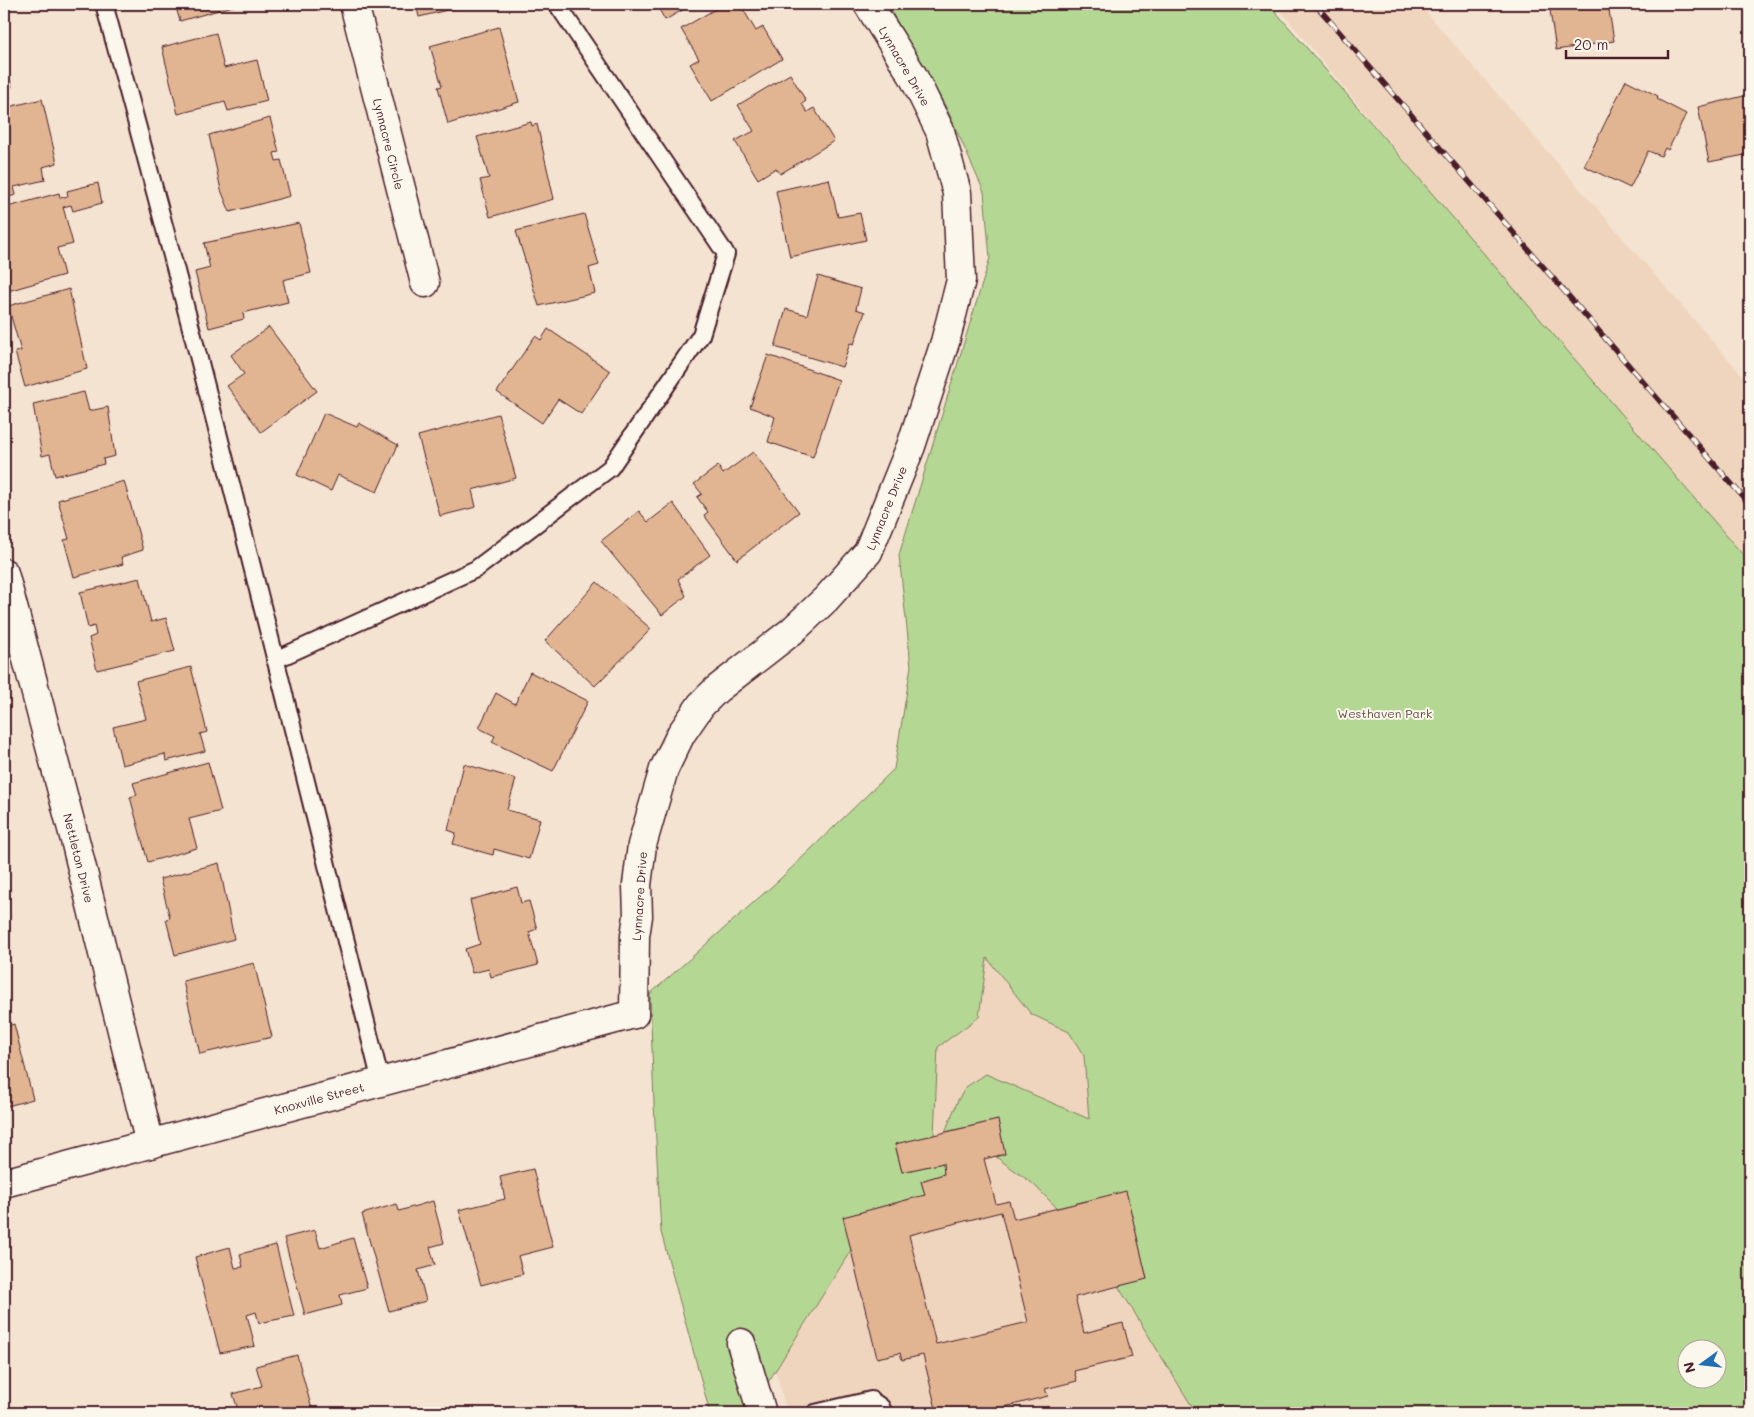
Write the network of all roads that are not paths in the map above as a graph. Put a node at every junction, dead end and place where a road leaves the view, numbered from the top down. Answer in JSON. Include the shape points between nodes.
{"nodes":[{"id":1,"x":104,"y":4,"type":"edge"},
{"id":2,"x":354,"y":4,"type":"edge"},
{"id":3,"x":558,"y":4,"type":"edge"},
{"id":4,"x":868,"y":4,"type":"edge"},
{"id":5,"x":424,"y":283,"type":"dead end"},
{"id":6,"x":4,"y":573,"type":"edge"},
{"id":7,"x":275,"y":660,"type":"junction"},
{"id":8,"x":634,"y":1014,"type":"joint"},
{"id":9,"x":381,"y":1082,"type":"junction"},
{"id":10,"x":150,"y":1144,"type":"junction"},
{"id":11,"x":4,"y":1183,"type":"edge"},
{"id":12,"x":741,"y":1343,"type":"dead end"},
{"id":13,"x":760,"y":1405,"type":"edge"},
{"id":14,"x":815,"y":1413,"type":"edge"},
{"id":15,"x":884,"y":1413,"type":"edge"}],
"edges":[{"from":1,"to":7,"type":"lane","via":[[140,131]]},
{"from":2,"to":5,"type":"street","name":"Lynnacre Circle"},
{"from":3,"to":7,"type":"lane","via":[[726,254],[701,335],[610,468],[476,569]]},
{"from":4,"to":8,"type":"street","name":"Lynnacre Drive","via":[[913,76],[940,131],[957,194],[961,280],[945,342],[911,446],[868,552],[792,631],[701,705],[681,734],[664,769],[642,845],[637,885]]},
{"from":6,"to":10,"type":"street","name":"Nettleton Drive","via":[[76,844]]},
{"from":7,"to":9,"type":"lane"},
{"from":8,"to":9,"type":"street","name":"Knoxville Street"},
{"from":9,"to":10,"type":"street","name":"Knoxville Street"},
{"from":10,"to":11,"type":"street","name":"Knoxville Street"},
{"from":12,"to":13,"type":"street"},
{"from":14,"to":15,"type":"lane","via":[[871,1400]]}]}
